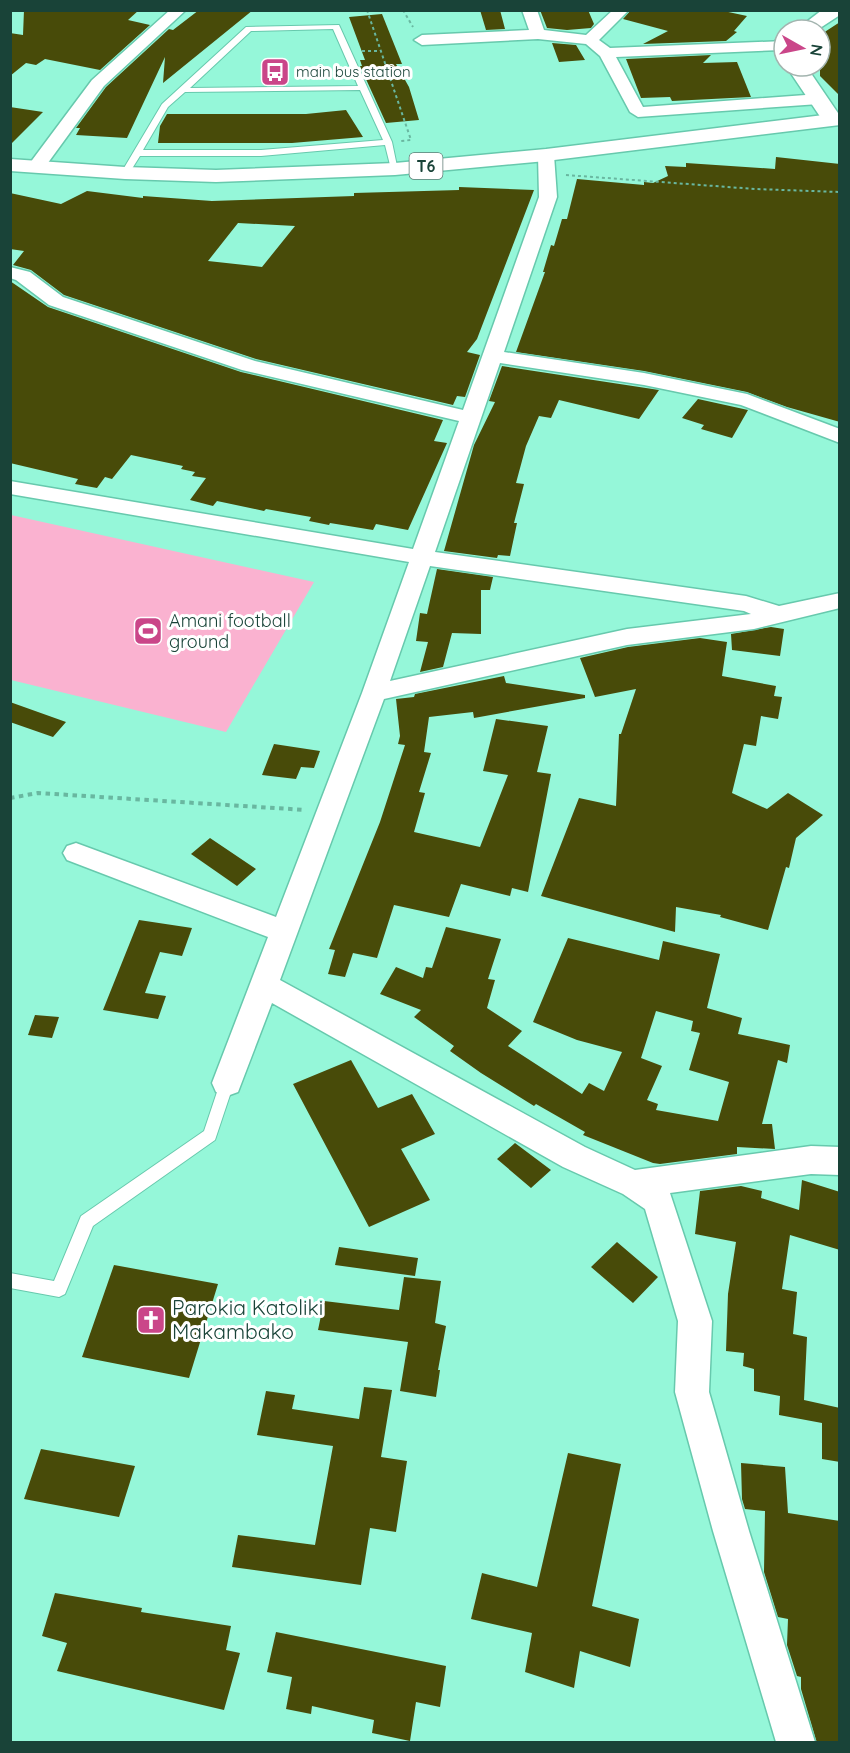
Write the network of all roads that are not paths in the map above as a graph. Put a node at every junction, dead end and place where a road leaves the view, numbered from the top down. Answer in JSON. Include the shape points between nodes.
{"nodes":[{"id":1,"x":179,"y":10,"type":"edge"},
{"id":2,"x":529,"y":10,"type":"edge"},
{"id":3,"x":621,"y":10,"type":"edge"},
{"id":4,"x":538,"y":34,"type":"junction"},
{"id":5,"x":422,"y":40,"type":"dead end"},
{"id":6,"x":590,"y":40,"type":"junction"},
{"id":7,"x":772,"y":46,"type":"edge"},
{"id":8,"x":606,"y":53,"type":"junction"},
{"id":9,"x":804,"y":78,"type":"edge"},
{"id":10,"x":363,"y":88,"type":"junction"},
{"id":11,"x":183,"y":90,"type":"junction"},
{"id":12,"x":819,"y":99,"type":"junction"},
{"id":13,"x":837,"y":122,"type":"edge"},
{"id":14,"x":388,"y":142,"type":"junction"},
{"id":15,"x":137,"y":153,"type":"junction"},
{"id":16,"x":11,"y":165,"type":"edge"},
{"id":17,"x":547,"y":165,"type":"junction"},
{"id":18,"x":36,"y":167,"type":"junction"},
{"id":19,"x":395,"y":169,"type":"junction"},
{"id":20,"x":124,"y":173,"type":"junction"},
{"id":21,"x":10,"y":272,"type":"edge"},
{"id":22,"x":493,"y":356,"type":"junction"},
{"id":23,"x":471,"y":418,"type":"junction"},
{"id":24,"x":840,"y":437,"type":"edge"},
{"id":25,"x":10,"y":487,"type":"edge"},
{"id":26,"x":420,"y":557,"type":"junction"},
{"id":27,"x":840,"y":600,"type":"edge"},
{"id":28,"x":778,"y":614,"type":"junction"},
{"id":29,"x":374,"y":693,"type":"junction"},
{"id":30,"x":76,"y":853,"type":"dead end"},
{"id":31,"x":284,"y":931,"type":"junction"},
{"id":32,"x":264,"y":985,"type":"junction"},
{"id":33,"x":227,"y":1083,"type":"joint"},
{"id":34,"x":840,"y":1161,"type":"edge"},
{"id":35,"x":634,"y":1184,"type":"junction"},
{"id":36,"x":10,"y":1280,"type":"edge"},
{"id":37,"x":796,"y":1743,"type":"edge"}],
"edges":[{"from":1,"to":18,"type":"street","via":[[98,83]]},
{"from":2,"to":4,"type":"street"},
{"from":3,"to":6,"type":"street"},
{"from":4,"to":5,"type":"street"},
{"from":4,"to":6,"type":"street"},
{"from":6,"to":8,"type":"street"},
{"from":7,"to":8,"type":"street"},
{"from":8,"to":12,"type":"street","via":[[638,112]]},
{"from":9,"to":12,"type":"main road"},
{"from":10,"to":11,"type":"lane"},
{"from":10,"to":11,"type":"lane","via":[[336,27],[249,29]]},
{"from":10,"to":14,"type":"lane"},
{"from":11,"to":15,"type":"lane","via":[[165,106]]},
{"from":12,"to":13,"type":"main road"},
{"from":13,"to":17,"type":"main road","number":"T6"},
{"from":14,"to":15,"type":"lane","via":[[261,153]]},
{"from":14,"to":19,"type":"lane"},
{"from":15,"to":20,"type":"lane"},
{"from":16,"to":18,"type":"main road","number":"T6"},
{"from":17,"to":19,"type":"main road","number":"T6"},
{"from":17,"to":22,"type":"street","via":[[548,197]]},
{"from":18,"to":20,"type":"main road","number":"T6"},
{"from":19,"to":20,"type":"main road","number":"T6","via":[[216,176]]},
{"from":21,"to":23,"type":"street","via":[[23,276],[56,301],[249,366]]},
{"from":22,"to":23,"type":"street"},
{"from":22,"to":24,"type":"street","via":[[644,379],[747,400]]},
{"from":23,"to":26,"type":"street"},
{"from":25,"to":26,"type":"street"},
{"from":26,"to":28,"type":"street","via":[[746,604]]},
{"from":26,"to":29,"type":"street"},
{"from":27,"to":28,"type":"street"},
{"from":28,"to":29,"type":"street","via":[[754,621],[627,637]]},
{"from":29,"to":31,"type":"street"},
{"from":30,"to":31,"type":"street"},
{"from":31,"to":32,"type":"street"},
{"from":32,"to":33,"type":"street"},
{"from":32,"to":35,"type":"street","via":[[574,1157]]},
{"from":33,"to":36,"type":"lane","via":[[210,1135],[87,1221],[59,1289]]},
{"from":34,"to":35,"type":"street","via":[[811,1160]]},
{"from":35,"to":37,"type":"street","via":[[658,1200],[693,1311],[692,1392]]}]}
